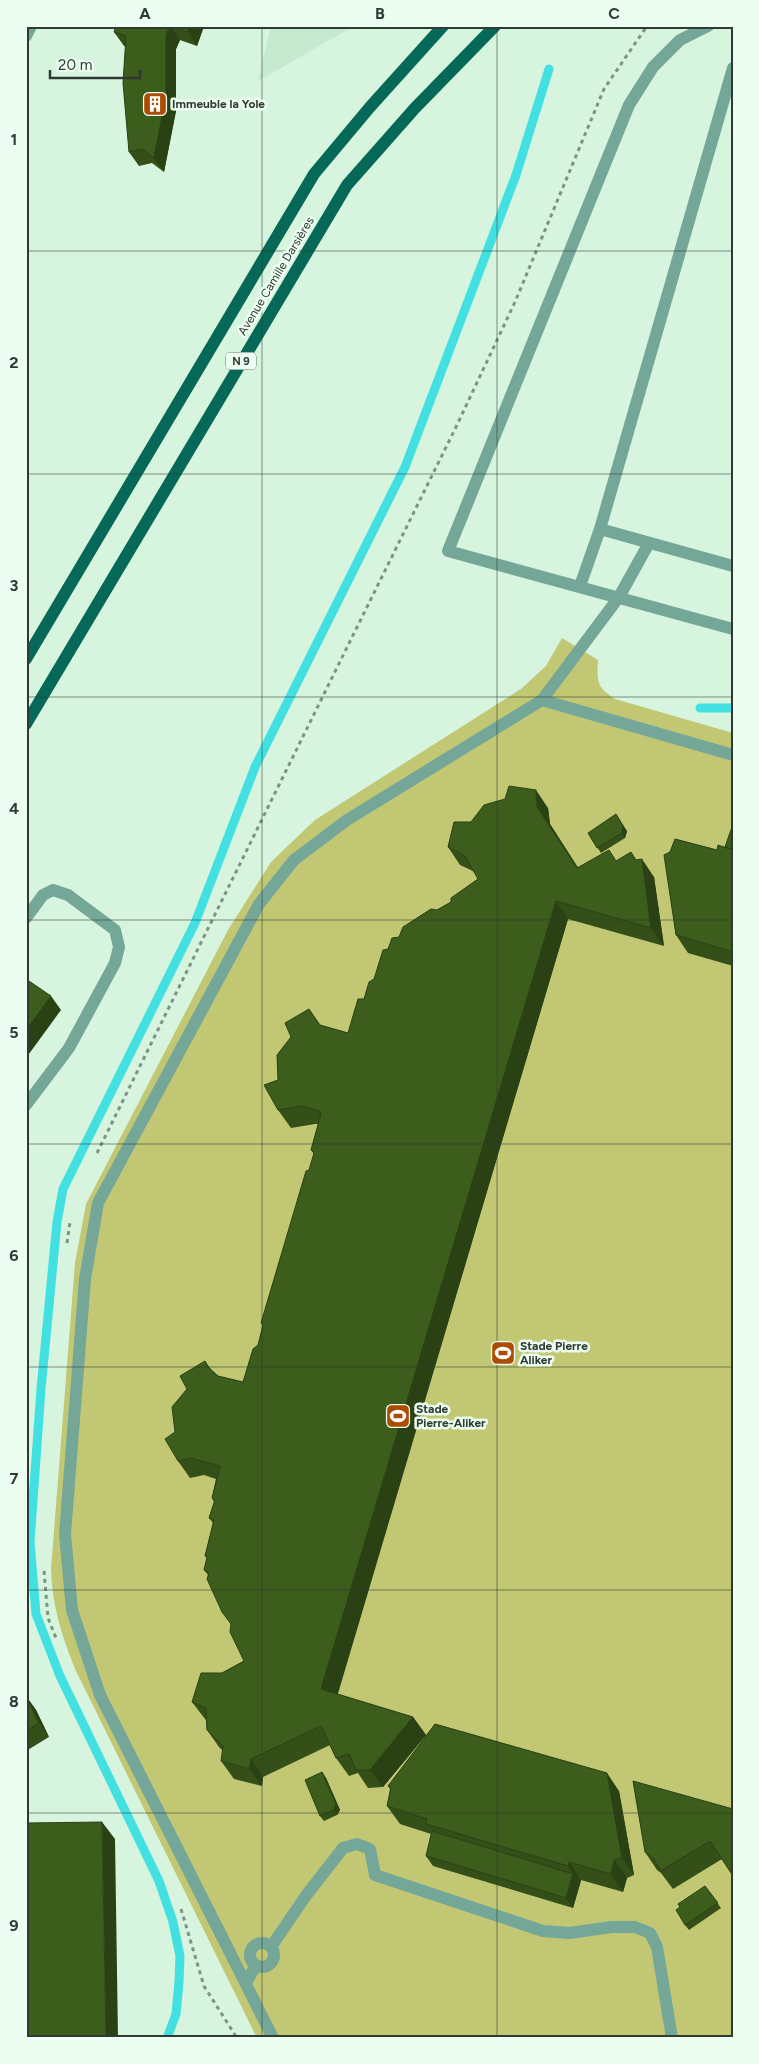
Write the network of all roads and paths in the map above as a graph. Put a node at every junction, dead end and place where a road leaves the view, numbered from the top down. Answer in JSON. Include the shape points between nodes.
{"nodes":[{"id":1,"x":31,"y":26,"type":"edge"},
{"id":2,"x":443,"y":26,"type":"edge"},
{"id":3,"x":495,"y":26,"type":"edge"},
{"id":4,"x":647,"y":26,"type":"edge"},
{"id":5,"x":708,"y":26,"type":"edge"},
{"id":6,"x":26,"y":36,"type":"edge"},
{"id":7,"x":733,"y":68,"type":"edge"},
{"id":8,"x":600,"y":529,"type":"junction"},
{"id":9,"x":649,"y":543,"type":"junction"},
{"id":10,"x":733,"y":566,"type":"edge"},
{"id":11,"x":580,"y":586,"type":"junction"},
{"id":12,"x":619,"y":596,"type":"junction"},
{"id":13,"x":733,"y":629,"type":"edge"},
{"id":14,"x":26,"y":659,"type":"edge"},
{"id":15,"x":542,"y":700,"type":"junction"},
{"id":16,"x":26,"y":724,"type":"edge"},
{"id":17,"x":733,"y":755,"type":"edge"},
{"id":18,"x":26,"y":918,"type":"edge"},
{"id":19,"x":26,"y":1106,"type":"edge"},
{"id":20,"x":95,"y":1158,"type":"dead end"},
{"id":21,"x":72,"y":1217,"type":"dead end"},
{"id":22,"x":66,"y":1252,"type":"dead end"},
{"id":23,"x":44,"y":1570,"type":"dead end"},
{"id":24,"x":58,"y":1643,"type":"dead end"},
{"id":25,"x":180,"y":1906,"type":"dead end"},
{"id":26,"x":271,"y":1947,"type":"junction"},
{"id":27,"x":256,"y":1965,"type":"junction"},
{"id":28,"x":246,"y":1983,"type":"junction"},
{"id":29,"x":237,"y":2038,"type":"edge"},
{"id":30,"x":273,"y":2038,"type":"edge"},
{"id":31,"x":672,"y":2038,"type":"edge"}],
"edges":[{"from":1,"to":6,"type":"street"},
{"from":2,"to":14,"type":"main road","name":"Avenue Camille Darsières","number":"N 9","via":[[314,174]]},
{"from":3,"to":16,"type":"main road","name":"Avenue Camille Darsières","number":"N 9","via":[[414,108],[347,186]]},
{"from":4,"to":20,"type":"path","via":[[604,89],[515,302],[473,392]]},
{"from":5,"to":11,"type":"street","via":[[680,40],[653,67],[629,105],[448,551]]},
{"from":7,"to":8,"type":"street"},
{"from":8,"to":9,"type":"street"},
{"from":8,"to":11,"type":"street"},
{"from":9,"to":10,"type":"street"},
{"from":9,"to":12,"type":"street"},
{"from":11,"to":12,"type":"street"},
{"from":12,"to":13,"type":"street"},
{"from":12,"to":15,"type":"street"},
{"from":15,"to":17,"type":"street"},
{"from":15,"to":28,"type":"street","via":[[346,820],[294,860],[260,904],[98,1203],[85,1279],[64,1534],[72,1610],[100,1695]]},
{"from":18,"to":19,"type":"street","via":[[43,895],[53,890],[68,894],[115,930],[119,947],[115,963],[69,1048]]},
{"from":21,"to":22,"type":"path"},
{"from":23,"to":24,"type":"path","via":[[48,1618]]},
{"from":25,"to":29,"type":"path","via":[[204,1986]]},
{"from":26,"to":27,"type":"street","via":[[273,1961],[267,1966]]},
{"from":26,"to":27,"type":"street","via":[[259,1944],[253,1948],[250,1955]]},
{"from":26,"to":31,"type":"street","via":[[343,1848],[357,1844],[370,1848],[375,1875],[543,1931],[570,1933],[635,1927],[650,1933],[657,1947]]},
{"from":27,"to":28,"type":"street"},
{"from":28,"to":30,"type":"street"}]}
